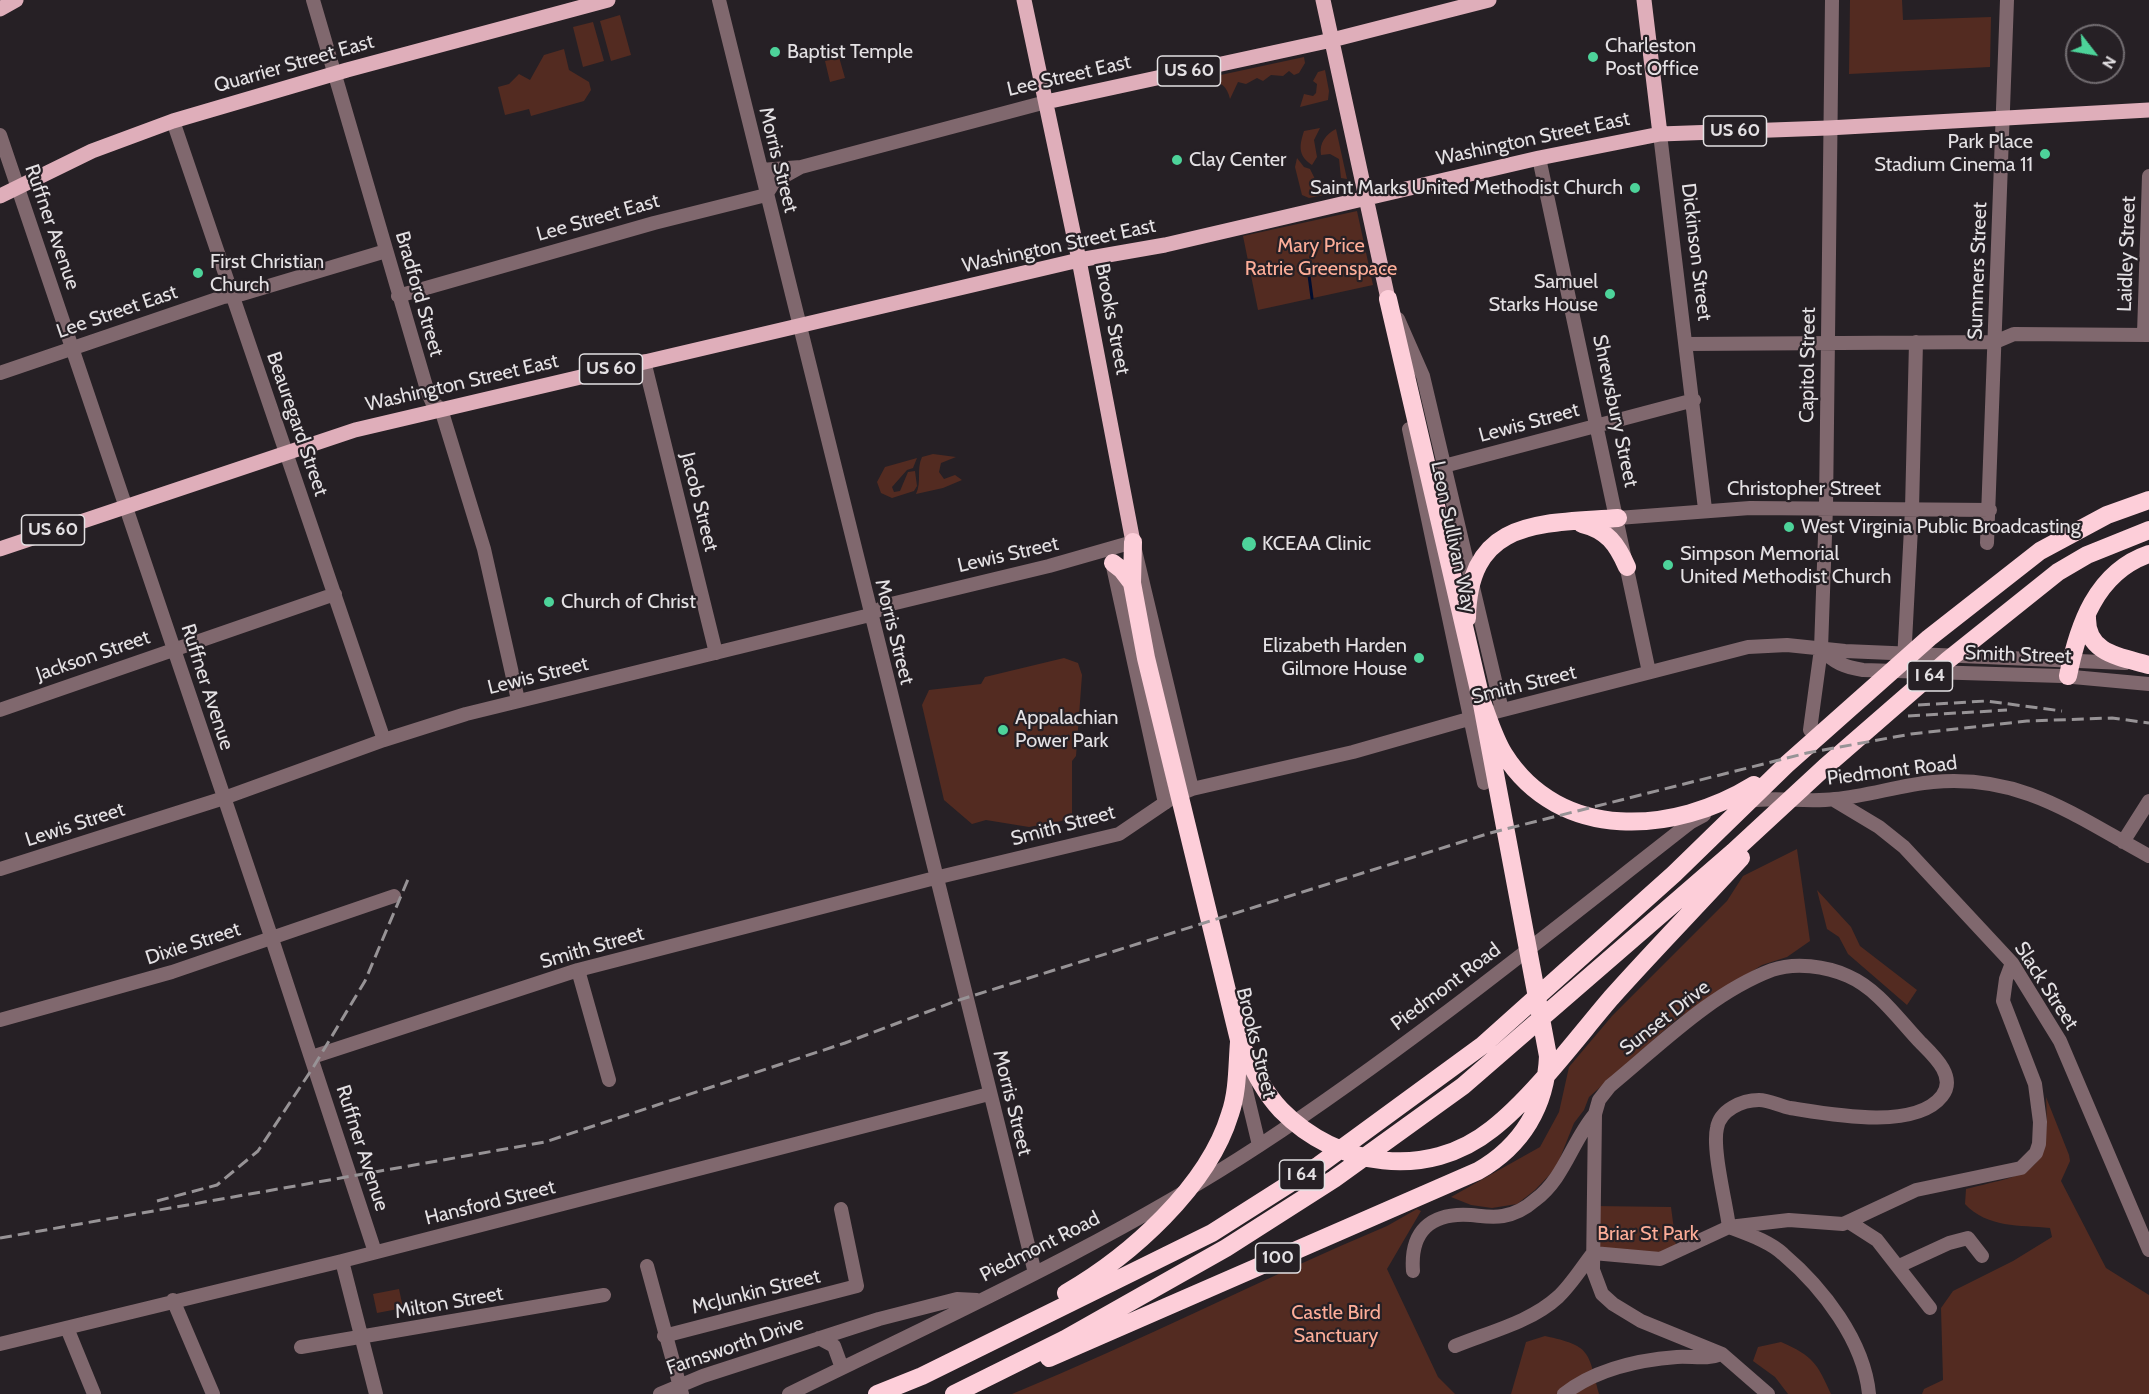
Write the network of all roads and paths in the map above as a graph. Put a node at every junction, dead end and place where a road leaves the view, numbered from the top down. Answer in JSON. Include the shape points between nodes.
{"nodes":[{"id":1,"x":16,"y":0,"type":"edge"},
{"id":2,"x":313,"y":0,"type":"edge"},
{"id":3,"x":608,"y":0,"type":"edge"},
{"id":4,"x":719,"y":0,"type":"edge"},
{"id":5,"x":1024,"y":0,"type":"edge"},
{"id":6,"x":1323,"y":0,"type":"edge"},
{"id":7,"x":1489,"y":0,"type":"edge"},
{"id":8,"x":1644,"y":0,"type":"edge"},
{"id":9,"x":1832,"y":0,"type":"edge"},
{"id":10,"x":2007,"y":0,"type":"edge"},
{"id":11,"x":0,"y":9,"type":"edge"},
{"id":12,"x":1332,"y":40,"type":"junction"},
{"id":13,"x":335,"y":74,"type":"junction"},
{"id":14,"x":1046,"y":102,"type":"junction"},
{"id":15,"x":2149,"y":111,"type":"edge"},
{"id":16,"x":2002,"y":117,"type":"junction"},
{"id":17,"x":173,"y":121,"type":"junction"},
{"id":18,"x":1828,"y":128,"type":"junction"},
{"id":19,"x":1660,"y":134,"type":"junction"},
{"id":20,"x":0,"y":135,"type":"edge"},
{"id":21,"x":1539,"y":158,"type":"junction"},
{"id":22,"x":801,"y":167,"type":"junction"},
{"id":23,"x":761,"y":170,"type":"junction"},
{"id":24,"x":2149,"y":176,"type":"edge"},
{"id":25,"x":17,"y":187,"type":"junction"},
{"id":26,"x":766,"y":195,"type":"junction"},
{"id":27,"x":0,"y":196,"type":"edge"},
{"id":28,"x":1366,"y":198,"type":"junction"},
{"id":29,"x":386,"y":251,"type":"junction"},
{"id":30,"x":1079,"y":260,"type":"junction"},
{"id":31,"x":233,"y":296,"type":"junction"},
{"id":32,"x":398,"y":296,"type":"junction"},
{"id":33,"x":1388,"y":299,"type":"junction"},
{"id":34,"x":800,"y":328,"type":"junction"},
{"id":35,"x":2147,"y":334,"type":"edge"},
{"id":36,"x":1916,"y":342,"type":"junction"},
{"id":37,"x":1995,"y":342,"type":"junction"},
{"id":38,"x":1687,"y":344,"type":"junction"},
{"id":39,"x":1828,"y":344,"type":"junction"},
{"id":40,"x":73,"y":350,"type":"junction"},
{"id":41,"x":644,"y":361,"type":"junction"},
{"id":42,"x":0,"y":373,"type":"edge"},
{"id":43,"x":1694,"y":400,"type":"junction"},
{"id":44,"x":441,"y":409,"type":"junction"},
{"id":45,"x":1598,"y":424,"type":"junction"},
{"id":46,"x":287,"y":451,"type":"junction"},
{"id":47,"x":1444,"y":466,"type":"junction"},
{"id":48,"x":2149,"y":500,"type":"edge"},
{"id":49,"x":123,"y":506,"type":"junction"},
{"id":50,"x":1826,"y":507,"type":"junction"},
{"id":51,"x":1705,"y":509,"type":"junction"},
{"id":52,"x":1912,"y":509,"type":"junction"},
{"id":53,"x":1990,"y":510,"type":"junction"},
{"id":54,"x":1618,"y":518,"type":"junction"},
{"id":55,"x":1568,"y":522,"type":"junction"},
{"id":56,"x":2149,"y":530,"type":"edge"},
{"id":57,"x":1133,"y":542,"type":"junction"},
{"id":58,"x":1987,"y":543,"type":"dead end"},
{"id":59,"x":0,"y":549,"type":"edge"},
{"id":60,"x":1094,"y":554,"type":"junction"},
{"id":61,"x":2143,"y":556,"type":"edge"},
{"id":62,"x":1113,"y":563,"type":"junction"},
{"id":63,"x":1627,"y":567,"type":"junction"},
{"id":64,"x":1132,"y":583,"type":"junction"},
{"id":65,"x":335,"y":594,"type":"junction"},
{"id":66,"x":870,"y":615,"type":"junction"},
{"id":67,"x":2087,"y":616,"type":"junction"},
{"id":68,"x":1467,"y":640,"type":"junction"},
{"id":69,"x":174,"y":649,"type":"junction"},
{"id":70,"x":1821,"y":649,"type":"junction"},
{"id":71,"x":716,"y":652,"type":"junction"},
{"id":72,"x":1905,"y":654,"type":"junction"},
{"id":73,"x":2149,"y":665,"type":"edge"},
{"id":74,"x":2069,"y":668,"type":"junction"},
{"id":75,"x":1903,"y":671,"type":"junction"},
{"id":76,"x":1649,"y":672,"type":"junction"},
{"id":77,"x":2149,"y":684,"type":"edge"},
{"id":78,"x":1481,"y":699,"type":"junction"},
{"id":79,"x":518,"y":700,"type":"junction"},
{"id":80,"x":0,"y":710,"type":"edge"},
{"id":81,"x":1502,"y":710,"type":"junction"},
{"id":82,"x":1472,"y":718,"type":"junction"},
{"id":83,"x":1810,"y":730,"type":"dead end"},
{"id":84,"x":384,"y":740,"type":"junction"},
{"id":85,"x":1786,"y":765,"type":"junction"},
{"id":86,"x":1484,"y":783,"type":"dead end"},
{"id":87,"x":1192,"y":789,"type":"junction"},
{"id":88,"x":224,"y":798,"type":"junction"},
{"id":89,"x":1834,"y":800,"type":"junction"},
{"id":90,"x":2149,"y":801,"type":"edge"},
{"id":91,"x":1166,"y":803,"type":"junction"},
{"id":92,"x":2123,"y":842,"type":"junction"},
{"id":93,"x":1737,"y":856,"type":"junction"},
{"id":94,"x":2149,"y":856,"type":"edge"},
{"id":95,"x":0,"y":869,"type":"edge"},
{"id":96,"x":935,"y":878,"type":"junction"},
{"id":97,"x":394,"y":896,"type":"dead end"},
{"id":98,"x":272,"y":939,"type":"junction"},
{"id":99,"x":1211,"y":951,"type":"dead end"},
{"id":100,"x":2012,"y":963,"type":"junction"},
{"id":101,"x":578,"y":970,"type":"junction"},
{"id":102,"x":0,"y":1020,"type":"edge"},
{"id":103,"x":1239,"y":1040,"type":"junction"},
{"id":104,"x":312,"y":1057,"type":"junction"},
{"id":105,"x":609,"y":1080,"type":"dead end"},
{"id":106,"x":989,"y":1094,"type":"junction"},
{"id":107,"x":1594,"y":1114,"type":"junction"},
{"id":108,"x":1259,"y":1145,"type":"junction"},
{"id":109,"x":841,"y":1209,"type":"dead end"},
{"id":110,"x":1849,"y":1222,"type":"junction"},
{"id":111,"x":1729,"y":1227,"type":"junction"},
{"id":112,"x":2149,"y":1250,"type":"edge"},
{"id":113,"x":375,"y":1252,"type":"junction"},
{"id":114,"x":1593,"y":1252,"type":"junction"},
{"id":115,"x":1982,"y":1256,"type":"dead end"},
{"id":116,"x":342,"y":1261,"type":"junction"},
{"id":117,"x":647,"y":1266,"type":"dead end"},
{"id":118,"x":1899,"y":1266,"type":"junction"},
{"id":119,"x":1413,"y":1271,"type":"dead end"},
{"id":120,"x":1035,"y":1272,"type":"junction"},
{"id":121,"x":604,"y":1295,"type":"dead end"},
{"id":122,"x":173,"y":1300,"type":"junction"},
{"id":123,"x":979,"y":1300,"type":"junction"},
{"id":124,"x":1930,"y":1308,"type":"dead end"},
{"id":125,"x":67,"y":1328,"type":"junction"},
{"id":126,"x":664,"y":1336,"type":"junction"},
{"id":127,"x":362,"y":1338,"type":"junction"},
{"id":128,"x":819,"y":1338,"type":"junction"},
{"id":129,"x":0,"y":1344,"type":"edge"},
{"id":130,"x":1455,"y":1346,"type":"dead end"},
{"id":131,"x":301,"y":1347,"type":"dead end"},
{"id":132,"x":1722,"y":1354,"type":"junction"},
{"id":133,"x":1018,"y":1363,"type":"junction"},
{"id":134,"x":842,"y":1368,"type":"junction"},
{"id":135,"x":922,"y":1376,"type":"junction"},
{"id":136,"x":94,"y":1394,"type":"edge"},
{"id":137,"x":213,"y":1394,"type":"edge"},
{"id":138,"x":376,"y":1394,"type":"edge"},
{"id":139,"x":660,"y":1394,"type":"edge"},
{"id":140,"x":682,"y":1394,"type":"edge"},
{"id":141,"x":789,"y":1394,"type":"edge"},
{"id":142,"x":876,"y":1394,"type":"edge"},
{"id":143,"x":954,"y":1394,"type":"edge"},
{"id":144,"x":1564,"y":1394,"type":"edge"},
{"id":145,"x":1768,"y":1394,"type":"edge"},
{"id":146,"x":1869,"y":1394,"type":"edge"}],
"edges":[{"from":1,"to":11,"type":"main road"},
{"from":2,"to":13,"type":"street","name":"Bradford Street"},
{"from":3,"to":13,"type":"main road","name":"Quarrier Street East"},
{"from":4,"to":23,"type":"street","name":"Morris Street"},
{"from":5,"to":14,"type":"main road","name":"Brooks Street"},
{"from":6,"to":12,"type":"main road","name":"Leon Sullivan Way"},
{"from":7,"to":12,"type":"main road","name":"Lee Street East","number":"US 60"},
{"from":8,"to":19,"type":"main road","name":"Dickinson Street"},
{"from":9,"to":18,"type":"street","name":"Capitol Street"},
{"from":10,"to":16,"type":"street","name":"Summers Street"},
{"from":12,"to":14,"type":"main road","name":"Lee Street East","number":"US 60"},
{"from":12,"to":28,"type":"main road","name":"Leon Sullivan Way"},
{"from":13,"to":17,"type":"main road","name":"Quarrier Street East"},
{"from":13,"to":29,"type":"street","name":"Bradford Street"},
{"from":14,"to":22,"type":"street","name":"Lee Street East"},
{"from":14,"to":30,"type":"main road","name":"Brooks Street"},
{"from":15,"to":16,"type":"main road","name":"Washington Street East","number":"US 60"},
{"from":16,"to":18,"type":"main road","name":"Washington Street East","number":"US 60"},
{"from":16,"to":37,"type":"street","name":"Summers Street"},
{"from":17,"to":25,"type":"main road","name":"Quarrier Street East","via":[[92,151]]},
{"from":17,"to":31,"type":"street","name":"Beauregard Street"},
{"from":18,"to":19,"type":"main road","name":"Washington Street East","number":"US 60"},
{"from":18,"to":39,"type":"street","name":"Capitol Street"},
{"from":19,"to":21,"type":"main road","name":"Washington Street East","number":"US 60"},
{"from":19,"to":38,"type":"street","name":"Dickinson Street"},
{"from":20,"to":25,"type":"street","name":"Ruffner Avenue"},
{"from":21,"to":28,"type":"main road","name":"Washington Street East","number":"US 60"},
{"from":21,"to":45,"type":"street","name":"Shrewsbury Street"},
{"from":22,"to":23,"type":"street","name":"Lee Street East"},
{"from":22,"to":26,"type":"street","name":"Lee Street East","via":[[774,182]]},
{"from":23,"to":26,"type":"street","name":"Morris Street"},
{"from":24,"to":35,"type":"street","name":"Laidley Street"},
{"from":25,"to":27,"type":"main road","name":"Quarrier Street East"},
{"from":25,"to":40,"type":"street","name":"Ruffner Avenue"},
{"from":26,"to":32,"type":"street","name":"Lee Street East"},
{"from":26,"to":34,"type":"street","name":"Morris Street"},
{"from":28,"to":30,"type":"main road","name":"Washington Street East","number":"US 60","via":[[1166,245]]},
{"from":28,"to":33,"type":"main road","name":"Leon Sullivan Way"},
{"from":29,"to":31,"type":"street","name":"Lee Street East"},
{"from":29,"to":32,"type":"street","name":"Bradford Street"},
{"from":30,"to":34,"type":"main road","name":"Washington Street East","number":"US 60"},
{"from":30,"to":57,"type":"main road","name":"Brooks Street"},
{"from":31,"to":40,"type":"street","name":"Lee Street East"},
{"from":31,"to":46,"type":"street","name":"Beauregard Street"},
{"from":32,"to":44,"type":"street","name":"Bradford Street","via":[[428,393]]},
{"from":33,"to":47,"type":"street","name":"Leon Sullivan Way","via":[[1423,376]]},
{"from":33,"to":68,"type":"highway"},
{"from":33,"to":82,"type":"street","name":"Leon Sullivan Way","via":[[1393,354]]},
{"from":34,"to":41,"type":"main road","name":"Washington Street East","number":"US 60"},
{"from":34,"to":66,"type":"street","name":"Morris Street"},
{"from":35,"to":37,"type":"street","via":[[2014,334]]},
{"from":36,"to":37,"type":"street"},
{"from":36,"to":39,"type":"street"},
{"from":36,"to":52,"type":"street"},
{"from":37,"to":53,"type":"street","name":"Summers Street"},
{"from":38,"to":39,"type":"street"},
{"from":38,"to":43,"type":"street","name":"Dickinson Street"},
{"from":39,"to":50,"type":"street","name":"Capitol Street"},
{"from":40,"to":42,"type":"street","name":"Lee Street East"},
{"from":40,"to":49,"type":"street","name":"Ruffner Avenue"},
{"from":41,"to":44,"type":"main road","name":"Washington Street East","number":"US 60"},
{"from":41,"to":71,"type":"street","name":"Jacob Street"},
{"from":43,"to":45,"type":"street","name":"Lewis Street"},
{"from":43,"to":51,"type":"street","name":"Dickinson Street"},
{"from":44,"to":46,"type":"main road","name":"Washington Street East","number":"US 60"},
{"from":44,"to":79,"type":"street","name":"Bradford Street","via":[[484,549]]},
{"from":45,"to":47,"type":"street","name":"Lewis Street"},
{"from":45,"to":54,"type":"street","name":"Shrewsbury Street"},
{"from":46,"to":49,"type":"main road","name":"Washington Street East","number":"US 60"},
{"from":46,"to":65,"type":"street","name":"Beauregard Street"},
{"from":47,"to":81,"type":"street","name":"Leon Sullivan Way"},
{"from":48,"to":85,"type":"highway","number":"I 64","via":[[2107,515],[2040,550],[1929,638]]},
{"from":49,"to":59,"type":"main road","name":"Washington Street East","number":"US 60"},
{"from":49,"to":69,"type":"street","name":"Ruffner Avenue"},
{"from":50,"to":51,"type":"street","name":"Christopher Street"},
{"from":50,"to":52,"type":"street","name":"Christopher Street"},
{"from":50,"to":70,"type":"street","name":"Capitol Street"},
{"from":51,"to":54,"type":"street","name":"Christopher Street"},
{"from":52,"to":53,"type":"street","name":"Christopher Street"},
{"from":52,"to":72,"type":"street"},
{"from":53,"to":58,"type":"street","name":"Summers Street"},
{"from":54,"to":55,"type":"highway"},
{"from":54,"to":63,"type":"street","name":"Shrewsbury Street"},
{"from":55,"to":63,"type":"highway","via":[[1599,529],[1614,541]]},
{"from":55,"to":68,"type":"highway","via":[[1545,523],[1508,534],[1492,546],[1480,561],[1467,597]]},
{"from":56,"to":93,"type":"highway","number":"I 64","via":[[2087,555],[2058,572],[1948,660],[1825,767]]},
{"from":57,"to":60,"type":"street","name":"Lewis Street"},
{"from":57,"to":64,"type":"highway"},
{"from":57,"to":87,"type":"street"},
{"from":60,"to":62,"type":"street"},
{"from":60,"to":66,"type":"street","name":"Lewis Street","via":[[887,605]]},
{"from":61,"to":67,"type":"highway","via":[[2108,579]]},
{"from":62,"to":64,"type":"highway"},
{"from":62,"to":91,"type":"street"},
{"from":63,"to":76,"type":"street","name":"Shrewsbury Street"},
{"from":64,"to":103,"type":"highway","via":[[1146,658]]},
{"from":65,"to":69,"type":"street","name":"Jackson Street"},
{"from":65,"to":84,"type":"street","name":"Beauregard Street"},
{"from":66,"to":71,"type":"street","name":"Lewis Street"},
{"from":66,"to":96,"type":"street","name":"Morris Street"},
{"from":67,"to":73,"type":"highway","via":[[2089,635],[2105,653]]},
{"from":67,"to":74,"type":"highway"},
{"from":68,"to":78,"type":"highway"},
{"from":69,"to":80,"type":"street","name":"Jackson Street"},
{"from":69,"to":88,"type":"street","name":"Ruffner Avenue"},
{"from":70,"to":72,"type":"street","name":"Smith Street"},
{"from":70,"to":75,"type":"street","name":"Smith Street","via":[[1844,667]]},
{"from":70,"to":76,"type":"street","name":"Smith Street","via":[[1767,644]]},
{"from":70,"to":83,"type":"street","name":"Capitol Street"},
{"from":71,"to":79,"type":"street","name":"Lewis Street"},
{"from":72,"to":74,"type":"street","name":"Smith Street"},
{"from":72,"to":75,"type":"street"},
{"from":73,"to":74,"type":"street","name":"Smith Street"},
{"from":74,"to":75,"type":"street","name":"Smith Street"},
{"from":74,"to":77,"type":"street","name":"Smith Street"},
{"from":76,"to":81,"type":"street","name":"Smith Street"},
{"from":78,"to":85,"type":"highway","via":[[1504,753],[1522,776],[1562,805],[1603,820],[1656,821],[1699,812],[1734,797]]},
{"from":78,"to":133,"type":"highway","number":"100","via":[[1548,1056],[1544,1092],[1525,1129],[1506,1154],[1478,1171],[1053,1358]]},
{"from":79,"to":84,"type":"street","name":"Lewis Street"},
{"from":81,"to":82,"type":"street","name":"Smith Street"},
{"from":82,"to":86,"type":"street","name":"Leon Sullivan Way"},
{"from":82,"to":87,"type":"street","name":"Smith Street","via":[[1353,752]]},
{"from":84,"to":88,"type":"street","name":"Lewis Street"},
{"from":85,"to":135,"type":"highway","number":"I 64","via":[[1674,874],[1483,1045],[1319,1165],[1212,1233]]},
{"from":87,"to":91,"type":"street","name":"Smith Street"},
{"from":88,"to":95,"type":"street","name":"Lewis Street"},
{"from":88,"to":98,"type":"street","name":"Ruffner Avenue"},
{"from":89,"to":92,"type":"street","name":"Piedmont Road","via":[[1896,786],[1990,782],[2038,797]]},
{"from":89,"to":100,"type":"street","name":"Slack Street","via":[[1904,847]]},
{"from":89,"to":108,"type":"street","name":"Piedmont Road","via":[[1772,797],[1712,811],[1691,822],[1471,994]]},
{"from":90,"to":92,"type":"street"},
{"from":91,"to":96,"type":"street","name":"Smith Street","via":[[1119,834]]},
{"from":92,"to":94,"type":"street","name":"Piedmont Road"},
{"from":93,"to":103,"type":"highway","via":[[1519,1102],[1492,1129],[1454,1151],[1417,1161],[1379,1160],[1341,1151],[1317,1140],[1280,1109],[1265,1090]]},
{"from":93,"to":133,"type":"highway","number":"I 64","via":[[1463,1086],[1343,1172],[1226,1248]]},
{"from":96,"to":101,"type":"street","name":"Smith Street"},
{"from":96,"to":106,"type":"street","name":"Morris Street"},
{"from":97,"to":98,"type":"street","name":"Dixie Street"},
{"from":98,"to":102,"type":"street","name":"Dixie Street","via":[[172,972]]},
{"from":98,"to":104,"type":"street","name":"Ruffner Avenue"},
{"from":99,"to":108,"type":"street","name":"Brooks Street"},
{"from":100,"to":110,"type":"street","via":[[2002,1001],[2035,1084],[2040,1136],[2036,1154],[2021,1168],[1916,1190]]},
{"from":100,"to":112,"type":"street","name":"Slack Street","via":[[2057,1034]]},
{"from":101,"to":104,"type":"street","name":"Smith Street"},
{"from":101,"to":105,"type":"street"},
{"from":103,"to":135,"type":"highway","via":[[1236,1090],[1230,1114],[1204,1167],[1184,1194],[1094,1277]]},
{"from":104,"to":113,"type":"street","name":"Ruffner Avenue"},
{"from":106,"to":113,"type":"street","name":"Hansford Street"},
{"from":106,"to":120,"type":"street","name":"Morris Street"},
{"from":107,"to":111,"type":"street","name":"Sunset Drive","via":[[1610,1086],[1708,1006],[1774,970],[1810,966],[1833,970],[1873,992],[1941,1065],[1948,1085],[1945,1093],[1930,1108],[1894,1116],[1787,1107],[1761,1100],[1734,1106],[1723,1115],[1716,1130]]},
{"from":107,"to":114,"type":"street","name":"Sunset Drive"},
{"from":107,"to":119,"type":"street","via":[[1555,1181],[1537,1199],[1505,1216],[1455,1215],[1430,1224],[1414,1243]]},
{"from":108,"to":120,"type":"street","name":"Piedmont Road"},
{"from":109,"to":126,"type":"street","name":"McJunkin Street","via":[[857,1286]]},
{"from":110,"to":111,"type":"street","via":[[1835,1225],[1772,1220]]},
{"from":110,"to":118,"type":"street","via":[[1877,1240]]},
{"from":111,"to":114,"type":"street","via":[[1660,1259]]},
{"from":111,"to":146,"type":"street","via":[[1783,1253],[1827,1300],[1860,1357]]},
{"from":113,"to":116,"type":"street","name":"Hansford Street"},
{"from":114,"to":130,"type":"street","via":[[1558,1297],[1545,1307]]},
{"from":114,"to":132,"type":"street","name":"Sunset Drive","via":[[1597,1284],[1613,1304],[1641,1321]]},
{"from":115,"to":118,"type":"street","via":[[1968,1238]]},
{"from":116,"to":122,"type":"street","name":"Hansford Street"},
{"from":116,"to":127,"type":"street"},
{"from":117,"to":126,"type":"street"},
{"from":118,"to":124,"type":"street"},
{"from":120,"to":123,"type":"street","name":"Piedmont Road"},
{"from":121,"to":127,"type":"street","name":"Milton Street"},
{"from":122,"to":125,"type":"street","name":"Hansford Street"},
{"from":122,"to":137,"type":"street"},
{"from":123,"to":128,"type":"street","via":[[957,1299]]},
{"from":123,"to":134,"type":"street","name":"Piedmont Road"},
{"from":125,"to":129,"type":"street","name":"Hansford Street"},
{"from":125,"to":136,"type":"street"},
{"from":126,"to":140,"type":"street"},
{"from":127,"to":131,"type":"street","name":"Milton Street"},
{"from":127,"to":138,"type":"street"},
{"from":128,"to":134,"type":"street","name":"Farnsworth Drive","via":[[834,1346]]},
{"from":128,"to":139,"type":"street","name":"Farnsworth Drive"},
{"from":132,"to":144,"type":"street","via":[[1704,1359],[1645,1359],[1598,1374]]},
{"from":132,"to":145,"type":"street","name":"Sunset Drive"},
{"from":133,"to":143,"type":"highway","number":"I 64"},
{"from":134,"to":141,"type":"street","name":"Piedmont Road"},
{"from":135,"to":142,"type":"highway","number":"I 64"}]}
